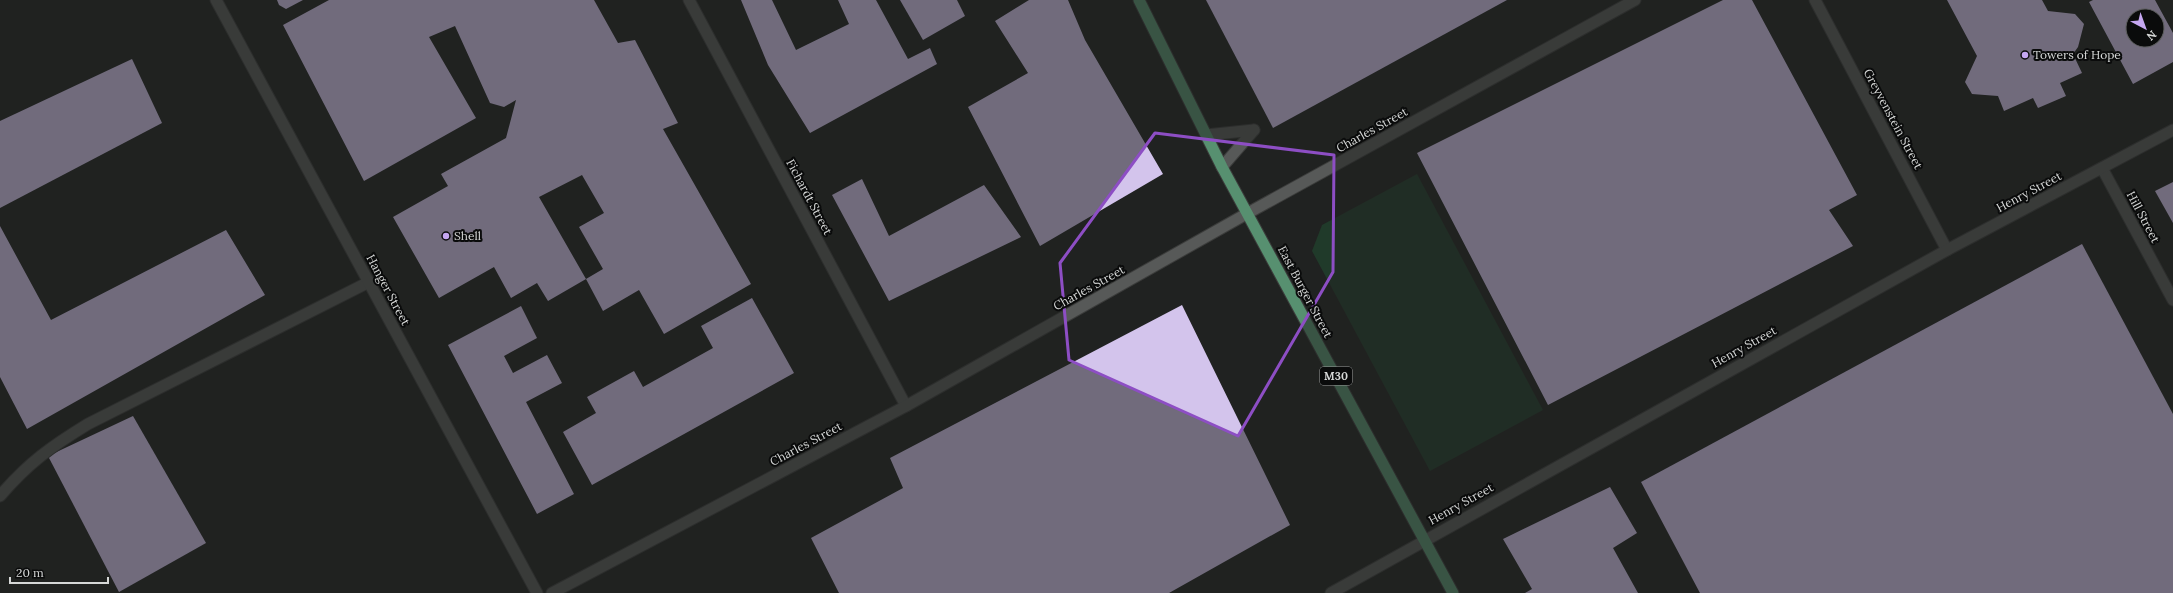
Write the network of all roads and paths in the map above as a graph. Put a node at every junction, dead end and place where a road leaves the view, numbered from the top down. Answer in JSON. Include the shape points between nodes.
{"nodes":[{"id":1,"x":216,"y":0,"type":"edge"},
{"id":2,"x":689,"y":0,"type":"edge"},
{"id":3,"x":1139,"y":0,"type":"edge"},
{"id":4,"x":1635,"y":0,"type":"edge"},
{"id":5,"x":1815,"y":0,"type":"edge"},
{"id":6,"x":2173,"y":130,"type":"edge"},
{"id":7,"x":1206,"y":134,"type":"junction"},
{"id":8,"x":1222,"y":167,"type":"junction"},
{"id":9,"x":2102,"y":168,"type":"junction"},
{"id":10,"x":1248,"y":214,"type":"junction"},
{"id":11,"x":1947,"y":250,"type":"junction"},
{"id":12,"x":369,"y":282,"type":"junction"},
{"id":13,"x":2173,"y":300,"type":"edge"},
{"id":14,"x":906,"y":406,"type":"junction"},
{"id":15,"x":0,"y":496,"type":"edge"},
{"id":16,"x":1425,"y":539,"type":"junction"},
{"id":17,"x":537,"y":593,"type":"edge"},
{"id":18,"x":552,"y":593,"type":"edge"},
{"id":19,"x":1331,"y":593,"type":"edge"},
{"id":20,"x":1452,"y":593,"type":"edge"}],
"edges":[{"from":1,"to":12,"type":"street","name":"Hanger Street"},
{"from":2,"to":14,"type":"street","name":"Fichardt Street"},
{"from":3,"to":7,"type":"main road","name":"East Burger Street","number":"M30"},
{"from":4,"to":10,"type":"street","name":"Charles Street"},
{"from":5,"to":11,"type":"street","name":"Greyvenstein Street"},
{"from":6,"to":9,"type":"street","name":"Henry Street"},
{"from":7,"to":8,"type":"main road","name":"East Burger Street","number":"M30"},
{"from":7,"to":8,"type":"street","via":[[1254,130]]},
{"from":8,"to":10,"type":"main road","name":"East Burger Street","number":"M30"},
{"from":9,"to":11,"type":"street","name":"Henry Street"},
{"from":9,"to":13,"type":"street","name":"Hill Street"},
{"from":10,"to":14,"type":"street","name":"Charles Street"},
{"from":10,"to":16,"type":"main road","name":"East Burger Street","number":"M30"},
{"from":11,"to":16,"type":"street","name":"Henry Street"},
{"from":12,"to":15,"type":"street","via":[[88,424],[51,446],[21,471]]},
{"from":12,"to":17,"type":"street","name":"Hanger Street"},
{"from":14,"to":18,"type":"street","name":"Charles Street"},
{"from":16,"to":19,"type":"street","name":"Henry Street"},
{"from":16,"to":20,"type":"main road","name":"East Burger Street","number":"M30"}]}
